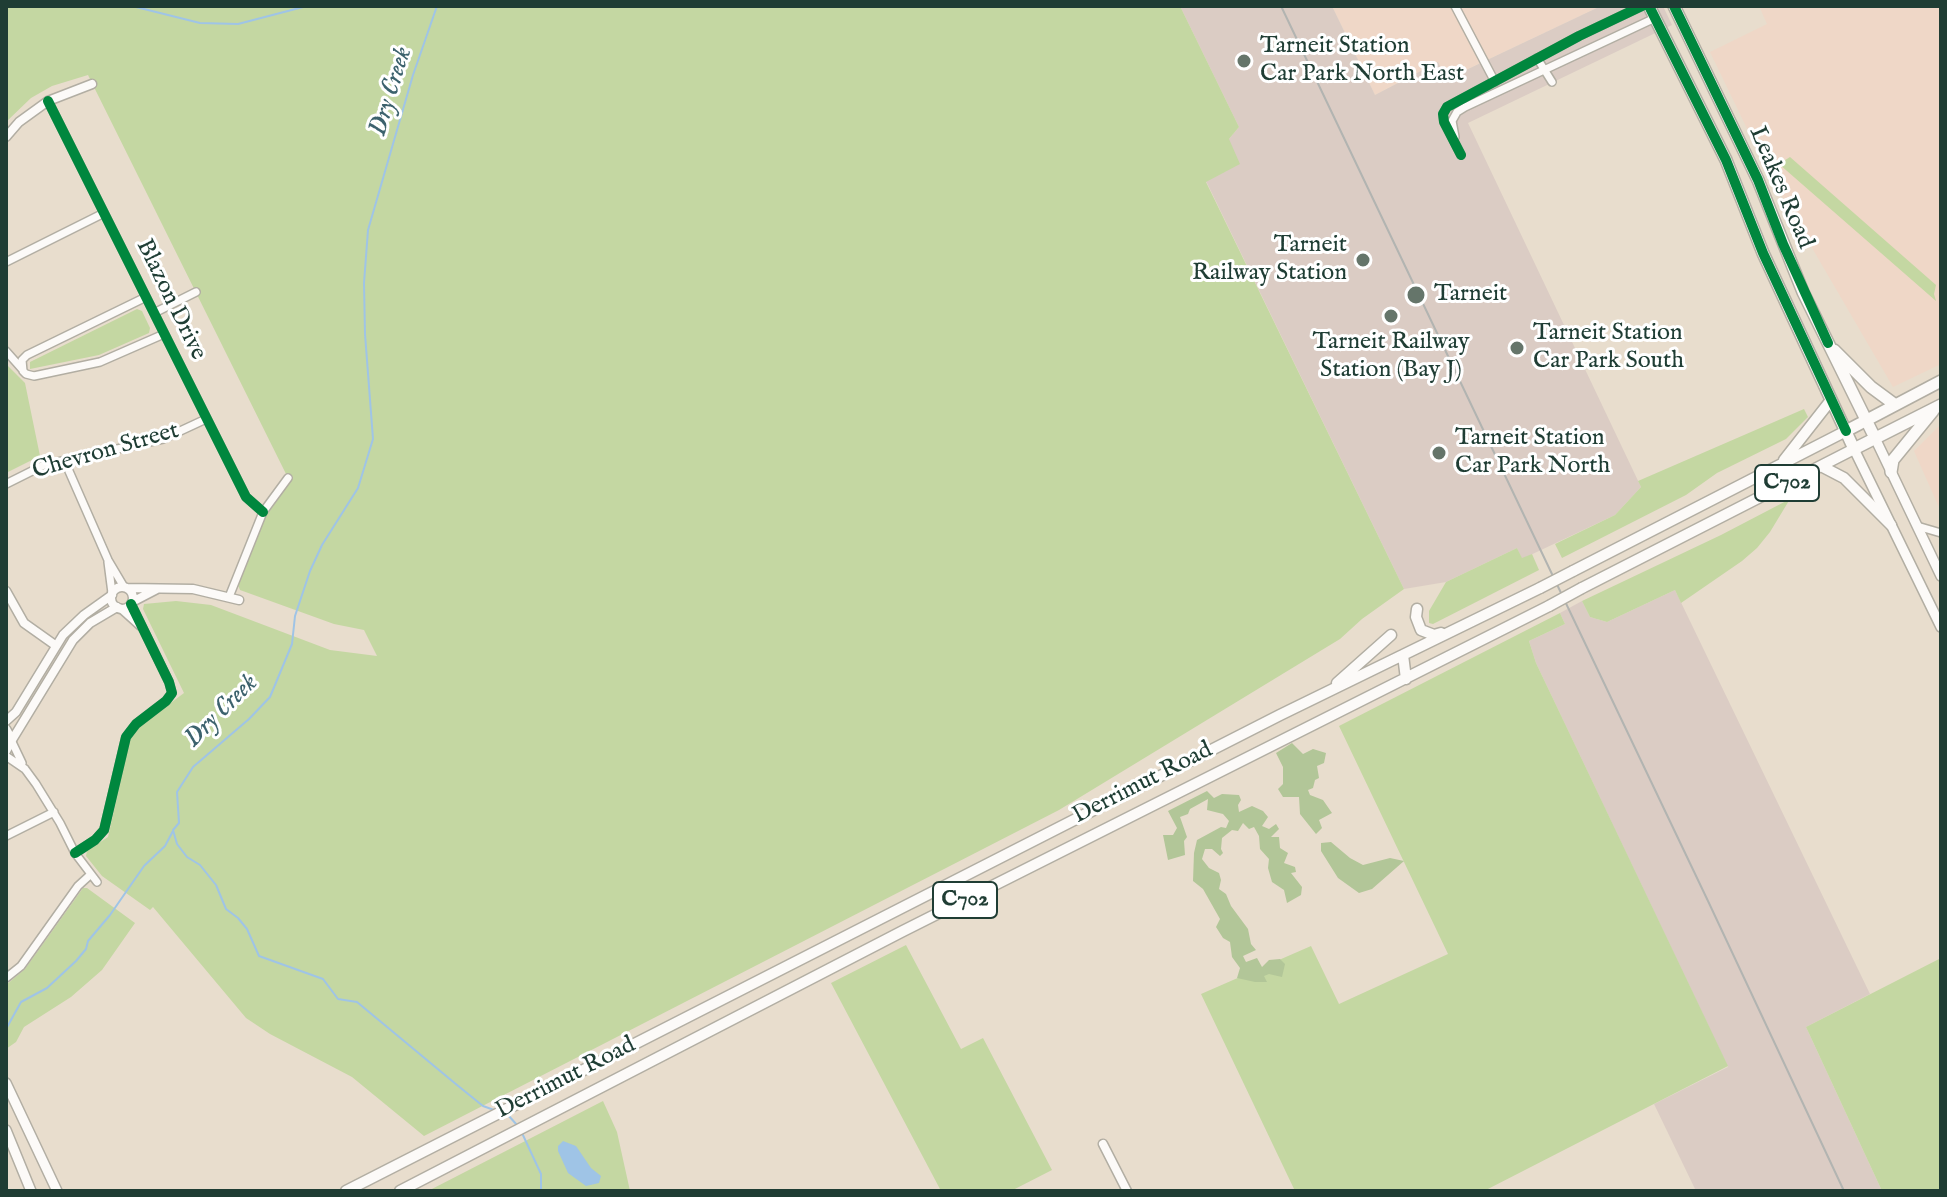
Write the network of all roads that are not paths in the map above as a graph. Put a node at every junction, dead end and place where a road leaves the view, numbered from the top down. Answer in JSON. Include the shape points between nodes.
{"nodes":[{"id":1,"x":1455,"y":6,"type":"edge"},
{"id":2,"x":1642,"y":6,"type":"edge"},
{"id":3,"x":1649,"y":6,"type":"edge"},
{"id":4,"x":1675,"y":7,"type":"edge"},
{"id":5,"x":1655,"y":18,"type":"junction"},
{"id":6,"x":1537,"y":58,"type":"junction"},
{"id":7,"x":1546,"y":70,"type":"junction"},
{"id":8,"x":1494,"y":80,"type":"junction"},
{"id":9,"x":1552,"y":82,"type":"dead end"},
{"id":10,"x":92,"y":84,"type":"dead end"},
{"id":11,"x":1498,"y":90,"type":"junction"},
{"id":12,"x":48,"y":101,"type":"junction"},
{"id":13,"x":6,"y":137,"type":"edge"},
{"id":14,"x":104,"y":213,"type":"junction"},
{"id":15,"x":6,"y":262,"type":"edge"},
{"id":16,"x":196,"y":292,"type":"dead end"},
{"id":17,"x":146,"y":297,"type":"junction"},
{"id":18,"x":154,"y":313,"type":"junction"},
{"id":19,"x":164,"y":334,"type":"junction"},
{"id":20,"x":1828,"y":343,"type":"junction"},
{"id":21,"x":6,"y":351,"type":"edge"},
{"id":22,"x":23,"y":364,"type":"junction"},
{"id":23,"x":1941,"y":381,"type":"edge"},
{"id":24,"x":1831,"y":400,"type":"junction"},
{"id":25,"x":1894,"y":404,"type":"junction"},
{"id":26,"x":1938,"y":407,"type":"edge"},
{"id":27,"x":206,"y":419,"type":"junction"},
{"id":28,"x":1866,"y":420,"type":"junction"},
{"id":29,"x":1846,"y":431,"type":"junction"},
{"id":30,"x":1875,"y":438,"type":"junction"},
{"id":31,"x":1854,"y":449,"type":"junction"},
{"id":32,"x":65,"y":462,"type":"junction"},
{"id":33,"x":1781,"y":465,"type":"junction"},
{"id":34,"x":1821,"y":466,"type":"junction"},
{"id":35,"x":1891,"y":472,"type":"junction"},
{"id":36,"x":288,"y":478,"type":"dead end"},
{"id":37,"x":6,"y":484,"type":"edge"},
{"id":38,"x":263,"y":512,"type":"junction"},
{"id":39,"x":1891,"y":525,"type":"junction"},
{"id":40,"x":1917,"y":526,"type":"junction"},
{"id":41,"x":1941,"y":533,"type":"edge"},
{"id":42,"x":108,"y":560,"type":"junction"},
{"id":43,"x":1941,"y":576,"type":"edge"},
{"id":44,"x":126,"y":588,"type":"junction"},
{"id":45,"x":158,"y":589,"type":"junction"},
{"id":46,"x":6,"y":591,"type":"edge"},
{"id":47,"x":112,"y":594,"type":"junction"},
{"id":48,"x":229,"y":597,"type":"junction"},
{"id":49,"x":239,"y":600,"type":"dead end"},
{"id":50,"x":132,"y":603,"type":"junction"},
{"id":51,"x":119,"y":608,"type":"junction"},
{"id":52,"x":1417,"y":609,"type":"dead end"},
{"id":53,"x":141,"y":627,"type":"junction"},
{"id":54,"x":1941,"y":627,"type":"edge"},
{"id":55,"x":1449,"y":631,"type":"junction"},
{"id":56,"x":1391,"y":635,"type":"dead end"},
{"id":57,"x":55,"y":645,"type":"junction"},
{"id":58,"x":1403,"y":655,"type":"junction"},
{"id":59,"x":1392,"y":660,"type":"junction"},
{"id":60,"x":1406,"y":679,"type":"junction"},
{"id":61,"x":1330,"y":690,"type":"junction"},
{"id":62,"x":6,"y":721,"type":"edge"},
{"id":63,"x":6,"y":729,"type":"edge"},
{"id":64,"x":12,"y":741,"type":"junction"},
{"id":65,"x":6,"y":753,"type":"edge"},
{"id":66,"x":25,"y":769,"type":"junction"},
{"id":67,"x":54,"y":812,"type":"junction"},
{"id":68,"x":6,"y":836,"type":"edge"},
{"id":69,"x":75,"y":853,"type":"junction"},
{"id":70,"x":90,"y":875,"type":"junction"},
{"id":71,"x":97,"y":882,"type":"dead end"},
{"id":72,"x":6,"y":978,"type":"edge"},
{"id":73,"x":6,"y":1083,"type":"edge"},
{"id":74,"x":6,"y":1130,"type":"edge"},
{"id":75,"x":1103,"y":1144,"type":"dead end"},
{"id":76,"x":1123,"y":1190,"type":"edge"},
{"id":77,"x":31,"y":1191,"type":"edge"},
{"id":78,"x":57,"y":1191,"type":"edge"},
{"id":79,"x":346,"y":1191,"type":"edge"},
{"id":80,"x":400,"y":1191,"type":"edge"}],
"edges":[{"from":1,"to":8,"type":"street"},
{"from":2,"to":6,"type":"street"},
{"from":3,"to":5,"type":"highway","name":"Leakes Road"},
{"from":4,"to":5,"type":"highway"},
{"from":4,"to":20,"type":"highway","name":"Leakes Road"},
{"from":5,"to":7,"type":"street"},
{"from":5,"to":24,"type":"highway","name":"Leakes Road","via":[[1726,160]]},
{"from":6,"to":7,"type":"street"},
{"from":6,"to":8,"type":"street"},
{"from":7,"to":9,"type":"street"},
{"from":7,"to":11,"type":"street"},
{"from":8,"to":11,"type":"street"},
{"from":8,"to":11,"type":"street","via":[[1443,111],[1461,155],[1452,127],[1454,115]]},
{"from":10,"to":12,"type":"street"},
{"from":12,"to":13,"type":"street"},
{"from":12,"to":14,"type":"street","name":"Blazon Drive"},
{"from":14,"to":15,"type":"street"},
{"from":14,"to":17,"type":"street","name":"Blazon Drive"},
{"from":16,"to":18,"type":"street"},
{"from":17,"to":18,"type":"street","name":"Blazon Drive"},
{"from":17,"to":22,"type":"street"},
{"from":18,"to":19,"type":"street","name":"Blazon Drive"},
{"from":19,"to":22,"type":"street","via":[[100,362],[68,369],[34,376],[26,374]]},
{"from":19,"to":27,"type":"street","name":"Blazon Drive"},
{"from":20,"to":25,"type":"highway"},
{"from":20,"to":28,"type":"highway","name":"Leakes Road"},
{"from":21,"to":22,"type":"street"},
{"from":21,"to":22,"type":"street"},
{"from":23,"to":25,"type":"highway","name":"Derrimut Road","number":"C702"},
{"from":24,"to":29,"type":"highway","name":"Leakes Road"},
{"from":24,"to":33,"type":"main road"},
{"from":25,"to":28,"type":"highway","name":"Derrimut Road","number":"C702"},
{"from":26,"to":30,"type":"highway","name":"Derrimut Road","number":"C702"},
{"from":26,"to":35,"type":"highway","via":[[1893,460]]},
{"from":27,"to":32,"type":"street","name":"Chevron Street","via":[[163,439]]},
{"from":27,"to":38,"type":"street","name":"Blazon Drive","via":[[246,497]]},
{"from":28,"to":29,"type":"highway","name":"Derrimut Road","number":"C702"},
{"from":28,"to":30,"type":"highway","name":"Leakes Road"},
{"from":29,"to":31,"type":"highway","name":"Leakes Road"},
{"from":29,"to":33,"type":"main road","name":"Derrimut Road","number":"C702"},
{"from":30,"to":31,"type":"highway","name":"Derrimut Road","number":"C702"},
{"from":30,"to":35,"type":"main road","name":"Leakes Road"},
{"from":31,"to":34,"type":"main road","name":"Derrimut Road","number":"C702"},
{"from":31,"to":39,"type":"main road","name":"Leakes Road"},
{"from":32,"to":37,"type":"street","name":"Chevron Street","via":[[44,465]]},
{"from":32,"to":42,"type":"street"},
{"from":33,"to":55,"type":"main road","name":"Derrimut Road","number":"C702","bridge":true},
{"from":34,"to":39,"type":"main road","via":[[1844,478]]},
{"from":34,"to":60,"type":"main road","name":"Derrimut Road","number":"C702","bridge":true},
{"from":35,"to":40,"type":"main road","name":"Leakes Road"},
{"from":36,"to":38,"type":"street"},
{"from":38,"to":48,"type":"street"},
{"from":39,"to":54,"type":"main road","name":"Leakes Road"},
{"from":40,"to":41,"type":"street"},
{"from":40,"to":43,"type":"main road","name":"Leakes Road"},
{"from":42,"to":44,"type":"street"},
{"from":42,"to":47,"type":"street"},
{"from":44,"to":45,"type":"street"},
{"from":44,"to":47,"type":"street"},
{"from":44,"to":50,"type":"street"},
{"from":45,"to":48,"type":"street"},
{"from":45,"to":50,"type":"street"},
{"from":46,"to":57,"type":"street","via":[[24,623]]},
{"from":47,"to":51,"type":"street"},
{"from":47,"to":57,"type":"street"},
{"from":48,"to":49,"type":"street"},
{"from":50,"to":51,"type":"street"},
{"from":50,"to":53,"type":"street"},
{"from":51,"to":53,"type":"street"},
{"from":51,"to":64,"type":"street","via":[[90,623],[73,640]]},
{"from":52,"to":55,"type":"main road","via":[[1424,632]]},
{"from":53,"to":69,"type":"street","via":[[172,693],[126,737],[104,830]]},
{"from":55,"to":58,"type":"main road","name":"Derrimut Road","number":"C702"},
{"from":56,"to":61,"type":"main road"},
{"from":57,"to":62,"type":"street"},
{"from":58,"to":59,"type":"main road","name":"Derrimut Road","number":"C702"},
{"from":58,"to":60,"type":"main road"},
{"from":59,"to":60,"type":"main road"},
{"from":59,"to":61,"type":"main road","name":"Derrimut Road","number":"C702"},
{"from":60,"to":80,"type":"main road","name":"Derrimut Road","number":"C702"},
{"from":61,"to":79,"type":"main road","name":"Derrimut Road","number":"C702"},
{"from":63,"to":64,"type":"street"},
{"from":64,"to":65,"type":"street"},
{"from":64,"to":66,"type":"street"},
{"from":65,"to":66,"type":"street"},
{"from":66,"to":67,"type":"street"},
{"from":67,"to":68,"type":"street"},
{"from":67,"to":69,"type":"street"},
{"from":69,"to":70,"type":"street"},
{"from":70,"to":71,"type":"street"},
{"from":70,"to":72,"type":"street","via":[[21,966]]},
{"from":73,"to":78,"type":"main road"},
{"from":74,"to":77,"type":"main road"},
{"from":75,"to":76,"type":"street"}]}
